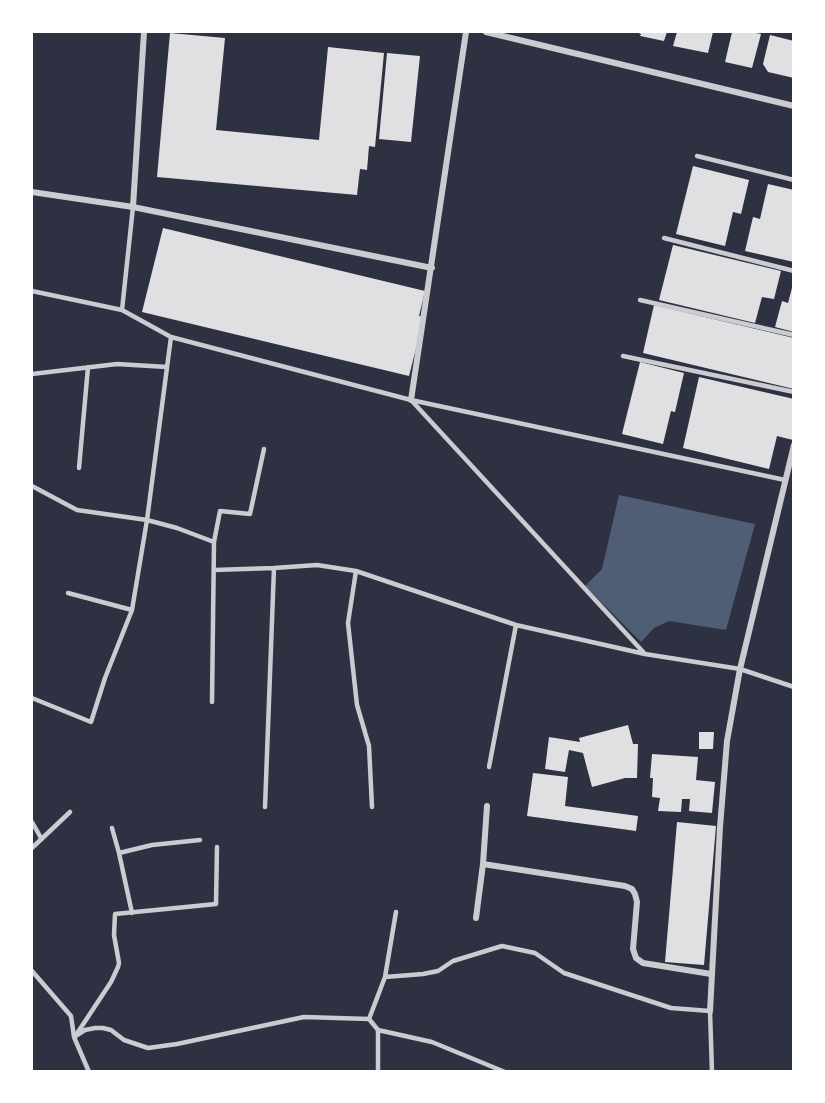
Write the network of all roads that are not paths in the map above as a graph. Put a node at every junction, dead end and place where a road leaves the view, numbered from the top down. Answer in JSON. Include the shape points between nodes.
{"nodes":[{"id":1,"x":144,"y":32,"type":"edge"},
{"id":2,"x":466,"y":32,"type":"edge"},
{"id":3,"x":486,"y":32,"type":"edge"},
{"id":4,"x":794,"y":106,"type":"edge"},
{"id":5,"x":697,"y":156,"type":"dead end"},
{"id":6,"x":794,"y":180,"type":"edge"},
{"id":7,"x":32,"y":192,"type":"edge"},
{"id":8,"x":133,"y":207,"type":"junction"},
{"id":9,"x":664,"y":238,"type":"dead end"},
{"id":10,"x":432,"y":268,"type":"junction"},
{"id":11,"x":794,"y":271,"type":"edge"},
{"id":12,"x":32,"y":291,"type":"edge"},
{"id":13,"x":640,"y":300,"type":"dead end"},
{"id":14,"x":122,"y":310,"type":"junction"},
{"id":15,"x":794,"y":335,"type":"edge"},
{"id":16,"x":171,"y":337,"type":"junction"},
{"id":17,"x":623,"y":356,"type":"dead end"},
{"id":18,"x":88,"y":367,"type":"junction"},
{"id":19,"x":167,"y":367,"type":"junction"},
{"id":20,"x":32,"y":374,"type":"edge"},
{"id":21,"x":794,"y":392,"type":"edge"},
{"id":22,"x":411,"y":400,"type":"junction"},
{"id":23,"x":794,"y":445,"type":"edge"},
{"id":24,"x":264,"y":449,"type":"dead end"},
{"id":25,"x":79,"y":468,"type":"dead end"},
{"id":26,"x":785,"y":480,"type":"junction"},
{"id":27,"x":794,"y":482,"type":"edge"},
{"id":28,"x":32,"y":486,"type":"edge"},
{"id":29,"x":147,"y":520,"type":"junction"},
{"id":30,"x":214,"y":542,"type":"junction"},
{"id":31,"x":274,"y":568,"type":"junction"},
{"id":32,"x":214,"y":570,"type":"junction"},
{"id":33,"x":356,"y":571,"type":"junction"},
{"id":34,"x":68,"y":593,"type":"dead end"},
{"id":35,"x":132,"y":610,"type":"junction"},
{"id":36,"x":516,"y":625,"type":"junction"},
{"id":37,"x":645,"y":654,"type":"junction"},
{"id":38,"x":740,"y":669,"type":"junction"},
{"id":39,"x":794,"y":687,"type":"edge"},
{"id":40,"x":32,"y":698,"type":"edge"},
{"id":41,"x":212,"y":702,"type":"dead end"},
{"id":42,"x":489,"y":767,"type":"dead end"},
{"id":43,"x":487,"y":806,"type":"dead end"},
{"id":44,"x":265,"y":807,"type":"dead end"},
{"id":45,"x":372,"y":807,"type":"dead end"},
{"id":46,"x":70,"y":812,"type":"dead end"},
{"id":47,"x":32,"y":822,"type":"edge"},
{"id":48,"x":112,"y":828,"type":"dead end"},
{"id":49,"x":41,"y":838,"type":"junction"},
{"id":50,"x":200,"y":840,"type":"dead end"},
{"id":51,"x":217,"y":847,"type":"dead end"},
{"id":52,"x":32,"y":848,"type":"edge"},
{"id":53,"x":119,"y":853,"type":"junction"},
{"id":54,"x":483,"y":864,"type":"junction"},
{"id":55,"x":396,"y":912,"type":"dead end"},
{"id":56,"x":132,"y":913,"type":"junction"},
{"id":57,"x":476,"y":918,"type":"dead end"},
{"id":58,"x":32,"y":971,"type":"edge"},
{"id":59,"x":711,"y":974,"type":"junction"},
{"id":60,"x":385,"y":977,"type":"junction"},
{"id":61,"x":710,"y":1011,"type":"junction"},
{"id":62,"x":369,"y":1019,"type":"junction"},
{"id":63,"x":378,"y":1030,"type":"junction"},
{"id":64,"x":74,"y":1037,"type":"junction"},
{"id":65,"x":89,"y":1071,"type":"edge"},
{"id":66,"x":378,"y":1071,"type":"edge"},
{"id":67,"x":505,"y":1071,"type":"edge"},
{"id":68,"x":712,"y":1071,"type":"edge"}],
"edges":[{"from":1,"to":8,"type":"street"},
{"from":2,"to":10,"type":"street"},
{"from":3,"to":4,"type":"street"},
{"from":5,"to":6,"type":"lane"},
{"from":7,"to":8,"type":"street"},
{"from":8,"to":10,"type":"street"},
{"from":8,"to":14,"type":"lane"},
{"from":9,"to":11,"type":"lane"},
{"from":10,"to":22,"type":"street"},
{"from":12,"to":14,"type":"lane"},
{"from":13,"to":15,"type":"lane"},
{"from":14,"to":16,"type":"lane"},
{"from":16,"to":19,"type":"lane"},
{"from":16,"to":22,"type":"lane"},
{"from":17,"to":21,"type":"lane"},
{"from":18,"to":19,"type":"lane"},
{"from":18,"to":20,"type":"lane"},
{"from":18,"to":25,"type":"lane"},
{"from":19,"to":29,"type":"lane"},
{"from":22,"to":26,"type":"lane"},
{"from":22,"to":37,"type":"lane"},
{"from":23,"to":26,"type":"street"},
{"from":24,"to":30,"type":"lane","via":[[250,514],[220,510]]},
{"from":26,"to":27,"type":"street"},
{"from":26,"to":38,"type":"street"},
{"from":28,"to":29,"type":"lane","via":[[77,510]]},
{"from":29,"to":30,"type":"lane"},
{"from":29,"to":35,"type":"lane"},
{"from":30,"to":32,"type":"lane"},
{"from":31,"to":32,"type":"lane"},
{"from":31,"to":33,"type":"lane","via":[[317,565]]},
{"from":31,"to":44,"type":"lane"},
{"from":32,"to":41,"type":"lane"},
{"from":33,"to":36,"type":"lane"},
{"from":33,"to":45,"type":"lane","via":[[348,623],[357,705],[369,746]]},
{"from":34,"to":35,"type":"lane"},
{"from":35,"to":40,"type":"lane","via":[[91,722]]},
{"from":36,"to":37,"type":"lane"},
{"from":36,"to":42,"type":"lane"},
{"from":37,"to":38,"type":"lane"},
{"from":38,"to":39,"type":"lane"},
{"from":38,"to":59,"type":"street","via":[[727,741]]},
{"from":43,"to":54,"type":"street"},
{"from":46,"to":49,"type":"lane"},
{"from":47,"to":49,"type":"lane"},
{"from":48,"to":53,"type":"lane"},
{"from":49,"to":52,"type":"lane"},
{"from":50,"to":53,"type":"lane"},
{"from":51,"to":56,"type":"lane","via":[[216,904]]},
{"from":53,"to":56,"type":"lane"},
{"from":54,"to":57,"type":"street"},
{"from":54,"to":59,"type":"street","via":[[632,889],[637,902],[633,949],[636,958],[643,963]]},
{"from":55,"to":60,"type":"lane"},
{"from":56,"to":64,"type":"lane","via":[[116,914],[114,935],[120,963]]},
{"from":58,"to":64,"type":"lane","via":[[71,1016]]},
{"from":59,"to":61,"type":"street"},
{"from":60,"to":61,"type":"lane","via":[[438,971],[453,961],[502,946],[534,953],[564,973],[671,1008]]},
{"from":60,"to":62,"type":"lane"},
{"from":61,"to":68,"type":"lane"},
{"from":62,"to":63,"type":"lane"},
{"from":62,"to":64,"type":"lane","via":[[304,1017],[148,1048],[103,1028],[85,1030]]},
{"from":63,"to":66,"type":"lane"},
{"from":63,"to":67,"type":"lane","via":[[432,1042]]},
{"from":64,"to":65,"type":"lane"}]}
